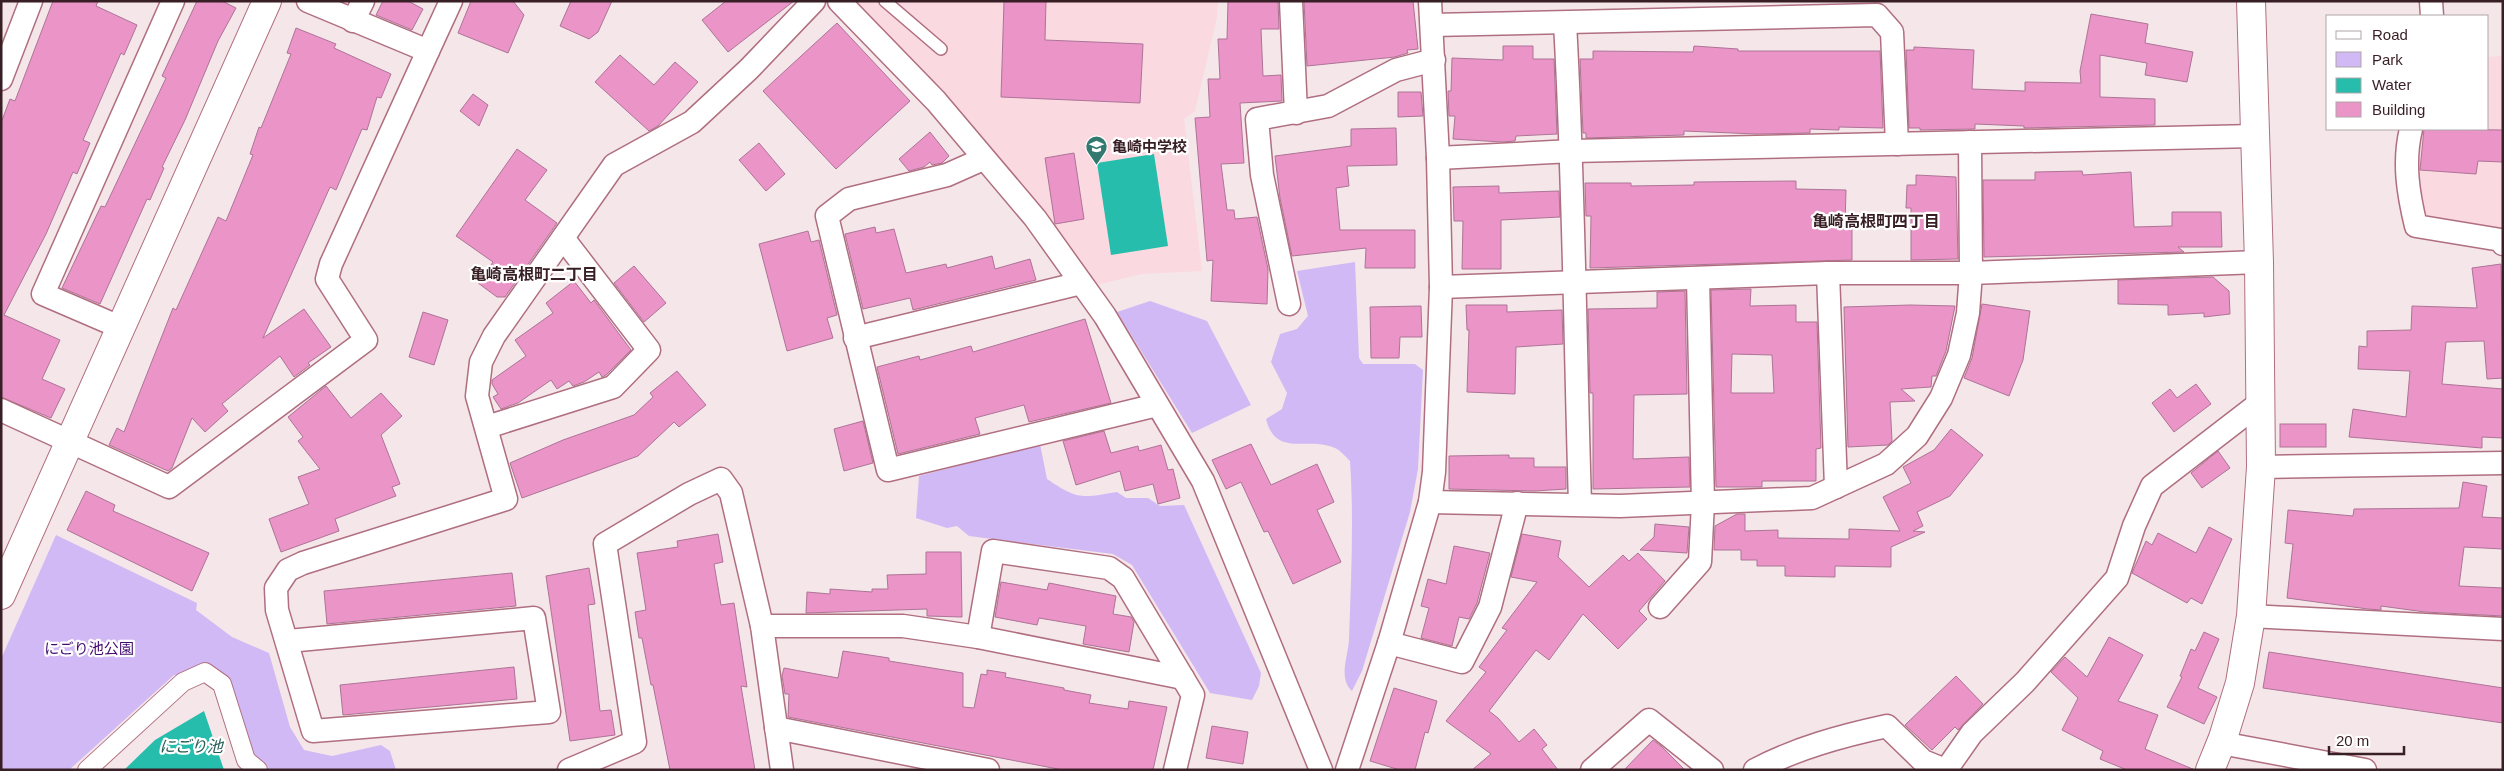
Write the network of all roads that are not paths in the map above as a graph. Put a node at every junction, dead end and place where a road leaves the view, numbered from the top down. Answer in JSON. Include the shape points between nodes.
{"nodes":[{"id":1,"x":31,"y":1,"type":"edge"},
{"id":2,"x":172,"y":1,"type":"edge"},
{"id":3,"x":267,"y":1,"type":"edge"},
{"id":4,"x":308,"y":1,"type":"edge"},
{"id":5,"x":363,"y":1,"type":"edge"},
{"id":6,"x":451,"y":1,"type":"edge"},
{"id":7,"x":814,"y":1,"type":"edge"},
{"id":8,"x":839,"y":1,"type":"edge"},
{"id":9,"x":885,"y":1,"type":"edge"},
{"id":10,"x":1291,"y":1,"type":"edge"},
{"id":11,"x":1430,"y":1,"type":"edge"},
{"id":12,"x":2251,"y":1,"type":"edge"},
{"id":13,"x":2431,"y":1,"type":"edge"},
{"id":14,"x":2432,"y":15,"type":"edge"},
{"id":15,"x":353,"y":21,"type":"junction"},
{"id":16,"x":1565,"y":22,"type":"junction"},
{"id":17,"x":1432,"y":24,"type":"junction"},
{"id":18,"x":941,"y":49,"type":"dead end"},
{"id":19,"x":428,"y":51,"type":"junction"},
{"id":20,"x":1434,"y":60,"type":"junction"},
{"id":21,"x":1,"y":79,"type":"edge"},
{"id":22,"x":1296,"y":114,"type":"junction"},
{"id":23,"x":2411,"y":130,"type":"edge"},
{"id":24,"x":2255,"y":136,"type":"junction"},
{"id":25,"x":1970,"y":142,"type":"junction"},
{"id":26,"x":1897,"y":144,"type":"junction"},
{"id":27,"x":1572,"y":151,"type":"junction"},
{"id":28,"x":984,"y":158,"type":"junction"},
{"id":29,"x":1438,"y":158,"type":"junction"},
{"id":30,"x":563,"y":238,"type":"junction"},
{"id":31,"x":2503,"y":244,"type":"edge"},
{"id":32,"x":2259,"y":262,"type":"junction"},
{"id":33,"x":1828,"y":273,"type":"junction"},
{"id":34,"x":1971,"y":273,"type":"junction"},
{"id":35,"x":1698,"y":278,"type":"junction"},
{"id":36,"x":1573,"y":282,"type":"junction"},
{"id":37,"x":1081,"y":283,"type":"junction"},
{"id":38,"x":1441,"y":286,"type":"junction"},
{"id":39,"x":1289,"y":304,"type":"dead end"},
{"id":40,"x":122,"y":328,"type":"junction"},
{"id":41,"x":855,"y":338,"type":"junction"},
{"id":42,"x":2261,"y":402,"type":"junction"},
{"id":43,"x":1157,"y":405,"type":"junction"},
{"id":44,"x":1,"y":410,"type":"edge"},
{"id":45,"x":487,"y":427,"type":"junction"},
{"id":46,"x":69,"y":442,"type":"junction"},
{"id":47,"x":2503,"y":463,"type":"edge"},
{"id":48,"x":2260,"y":467,"type":"junction"},
{"id":49,"x":1836,"y":487,"type":"junction"},
{"id":50,"x":1430,"y":502,"type":"junction"},
{"id":51,"x":1517,"y":503,"type":"junction"},
{"id":52,"x":1703,"y":503,"type":"junction"},
{"id":53,"x":1580,"y":504,"type":"junction"},
{"id":54,"x":1,"y":596,"type":"edge"},
{"id":55,"x":1660,"y":607,"type":"dead end"},
{"id":56,"x":2251,"y":616,"type":"junction"},
{"id":57,"x":762,"y":626,"type":"junction"},
{"id":58,"x":2503,"y":629,"type":"edge"},
{"id":59,"x":978,"y":637,"type":"junction"},
{"id":60,"x":288,"y":641,"type":"junction"},
{"id":61,"x":1389,"y":643,"type":"junction"},
{"id":62,"x":1183,"y":678,"type":"junction"},
{"id":63,"x":776,"y":728,"type":"junction"},
{"id":64,"x":2221,"y":743,"type":"junction"},
{"id":65,"x":87,"y":770,"type":"edge"},
{"id":66,"x":258,"y":770,"type":"edge"},
{"id":67,"x":569,"y":770,"type":"edge"},
{"id":68,"x":782,"y":770,"type":"edge"},
{"id":69,"x":988,"y":770,"type":"edge"},
{"id":70,"x":1176,"y":770,"type":"edge"},
{"id":71,"x":1320,"y":770,"type":"edge"},
{"id":72,"x":1347,"y":770,"type":"edge"},
{"id":73,"x":1592,"y":770,"type":"edge"},
{"id":74,"x":1712,"y":770,"type":"edge"},
{"id":75,"x":1755,"y":770,"type":"edge"},
{"id":76,"x":1945,"y":770,"type":"edge"},
{"id":77,"x":2210,"y":770,"type":"edge"},
{"id":78,"x":2364,"y":770,"type":"edge"}],
"edges":[{"from":1,"to":21,"type":"street"},
{"from":2,"to":40,"type":"street","via":[[43,294]]},
{"from":3,"to":40,"type":"street"},
{"from":4,"to":15,"type":"street"},
{"from":5,"to":15,"type":"street"},
{"from":6,"to":19,"type":"street"},
{"from":7,"to":30,"type":"street","via":[[749,69],[692,122],[614,165]]},
{"from":8,"to":28,"type":"street","via":[[936,101]]},
{"from":9,"to":18,"type":"lane"},
{"from":10,"to":22,"type":"street"},
{"from":11,"to":17,"type":"street"},
{"from":12,"to":24,"type":"street"},
{"from":13,"to":14,"type":"street"},
{"from":15,"to":19,"type":"street"},
{"from":16,"to":17,"type":"street"},
{"from":16,"to":26,"type":"street","via":[[1877,15],[1892,32]]},
{"from":16,"to":27,"type":"street"},
{"from":17,"to":20,"type":"street"},
{"from":19,"to":46,"type":"street","via":[[327,279],[366,340],[169,487]]},
{"from":20,"to":22,"type":"street","via":[[1396,70],[1328,106]]},
{"from":20,"to":29,"type":"street"},
{"from":22,"to":39,"type":"street","via":[[1257,119],[1262,176]]},
{"from":23,"to":31,"type":"street","via":[[2406,148],[2407,192],[2416,226],[2501,240]]},
{"from":24,"to":25,"type":"street"},
{"from":24,"to":32,"type":"street"},
{"from":25,"to":26,"type":"street"},
{"from":25,"to":34,"type":"street"},
{"from":26,"to":27,"type":"street"},
{"from":27,"to":29,"type":"street"},
{"from":27,"to":36,"type":"street"},
{"from":28,"to":37,"type":"street","via":[[1035,218]]},
{"from":28,"to":41,"type":"street","via":[[947,175],[849,199],[827,216]]},
{"from":29,"to":38,"type":"street"},
{"from":30,"to":45,"type":"street","via":[[494,336],[481,362],[477,396]]},
{"from":30,"to":45,"type":"street","via":[[649,350],[613,387]]},
{"from":32,"to":34,"type":"street"},
{"from":32,"to":42,"type":"street"},
{"from":33,"to":34,"type":"street"},
{"from":33,"to":35,"type":"street"},
{"from":33,"to":49,"type":"street"},
{"from":34,"to":49,"type":"street","via":[[1968,314],[1959,355],[1941,398],[1917,436],[1886,464]]},
{"from":35,"to":36,"type":"street"},
{"from":35,"to":52,"type":"street"},
{"from":36,"to":38,"type":"street"},
{"from":36,"to":53,"type":"street"},
{"from":37,"to":41,"type":"street"},
{"from":37,"to":43,"type":"street","via":[[1105,316]]},
{"from":38,"to":50,"type":"street"},
{"from":40,"to":46,"type":"street"},
{"from":41,"to":43,"type":"street","via":[[888,470]]},
{"from":42,"to":48,"type":"street"},
{"from":42,"to":76,"type":"street","via":[[2152,486],[2134,526],[2117,578],[2026,682],[1972,733]]},
{"from":43,"to":71,"type":"street","via":[[1203,481]]},
{"from":44,"to":46,"type":"street"},
{"from":45,"to":60,"type":"street","via":[[506,499],[288,570],[276,588],[278,610]]},
{"from":46,"to":54,"type":"street"},
{"from":47,"to":48,"type":"street"},
{"from":48,"to":56,"type":"street"},
{"from":49,"to":52,"type":"street","via":[[1812,498]]},
{"from":50,"to":51,"type":"street"},
{"from":50,"to":61,"type":"street"},
{"from":51,"to":53,"type":"street"},
{"from":51,"to":61,"type":"street","via":[[1490,607],[1462,662]]},
{"from":52,"to":53,"type":"street"},
{"from":52,"to":55,"type":"street","via":[[1700,562]]},
{"from":56,"to":58,"type":"street"},
{"from":56,"to":64,"type":"street","via":[[2240,683]]},
{"from":57,"to":59,"type":"street","via":[[904,626]]},
{"from":57,"to":63,"type":"street"},
{"from":57,"to":67,"type":"street","via":[[731,493],[721,479],[689,494],[605,544],[635,742]]},
{"from":59,"to":62,"type":"street"},
{"from":59,"to":62,"type":"street","via":[[993,550],[1109,568],[1123,578]]},
{"from":60,"to":60,"type":"street","via":[[313,731],[549,712],[534,618]]},
{"from":61,"to":72,"type":"street"},
{"from":62,"to":70,"type":"street","via":[[1193,695]]},
{"from":63,"to":68,"type":"street"},
{"from":63,"to":69,"type":"street"},
{"from":64,"to":77,"type":"street"},
{"from":64,"to":78,"type":"street"},
{"from":65,"to":66,"type":"street","via":[[183,682],[205,672],[222,684],[246,760]]},
{"from":73,"to":74,"type":"street","via":[[1649,720]]},
{"from":75,"to":76,"type":"street","via":[[1779,757],[1827,740],[1887,726],[1923,761]]}]}
